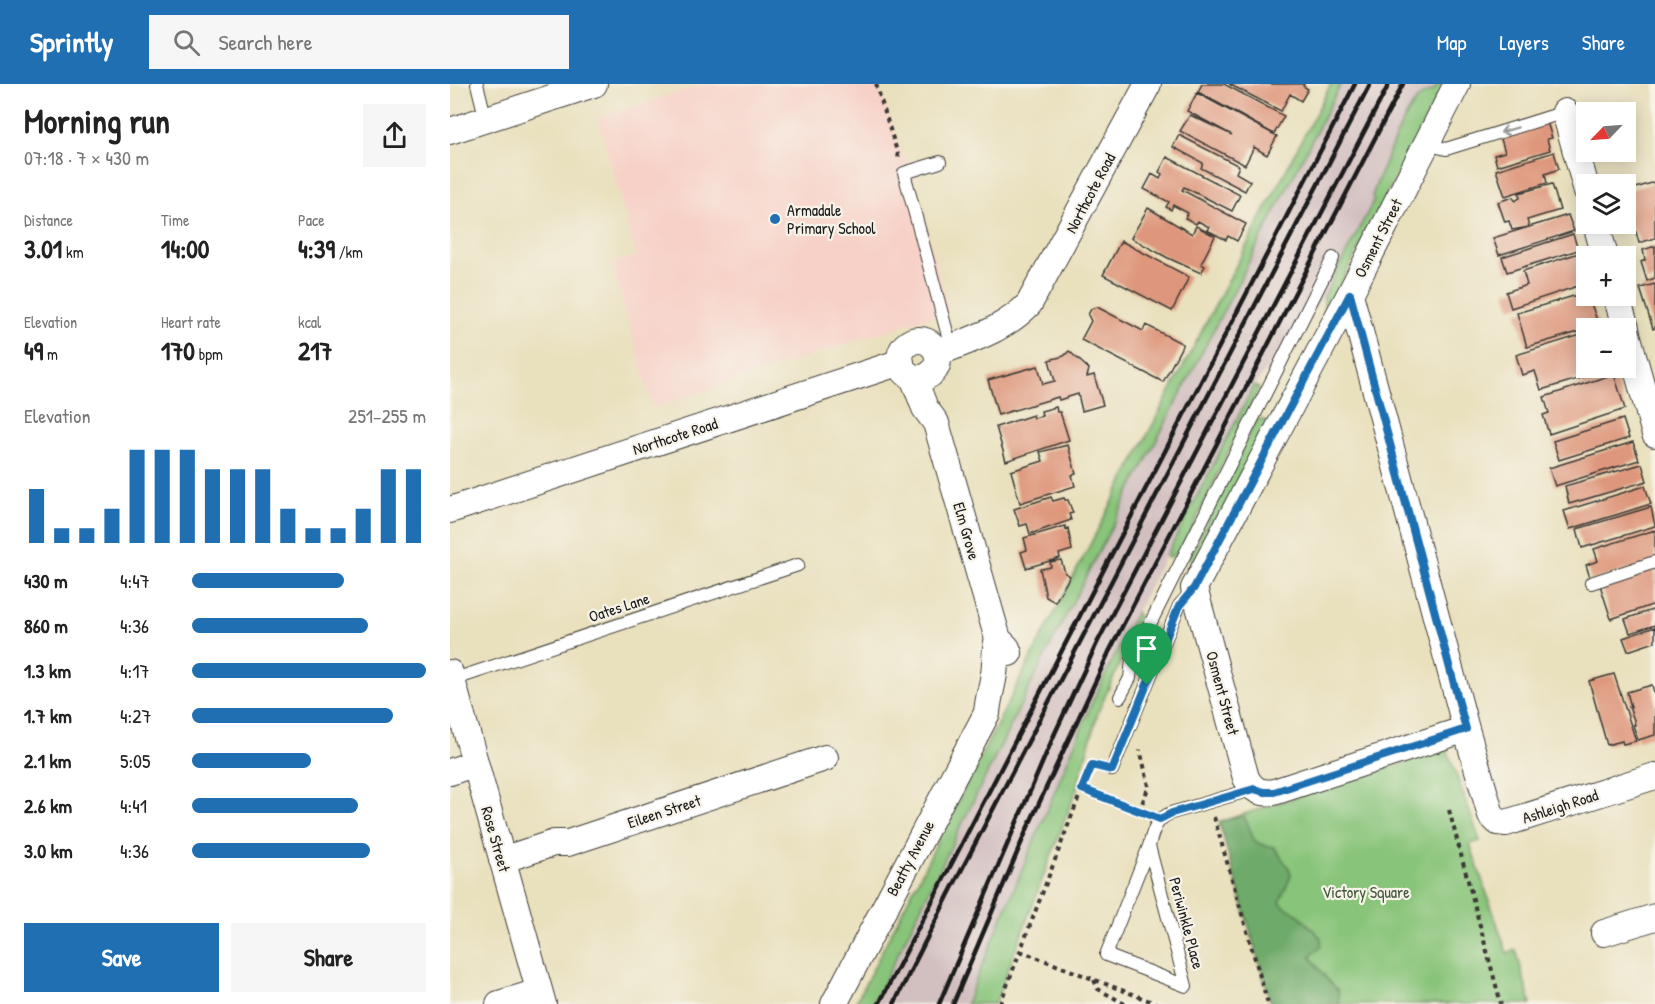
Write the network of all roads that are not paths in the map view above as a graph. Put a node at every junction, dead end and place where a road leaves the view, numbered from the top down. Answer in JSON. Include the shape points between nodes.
{"nodes":[{"id":1,"x":477,"y":84,"type":"edge"},
{"id":2,"x":594,"y":84,"type":"edge"},
{"id":3,"x":1148,"y":84,"type":"edge"},
{"id":4,"x":1457,"y":84,"type":"edge"},
{"id":5,"x":1565,"y":112,"type":"joint"},
{"id":6,"x":486,"y":120,"type":"junction"},
{"id":7,"x":450,"y":131,"type":"edge"},
{"id":8,"x":1426,"y":144,"type":"junction"},
{"id":9,"x":940,"y":162,"type":"dead end"},
{"id":10,"x":1582,"y":174,"type":"edge"},
{"id":11,"x":1333,"y":258,"type":"dead end"},
{"id":12,"x":1350,"y":294,"type":"junction"},
{"id":13,"x":927,"y":362,"type":"junction"},
{"id":14,"x":1636,"y":365,"type":"edge"},
{"id":15,"x":1655,"y":434,"type":"edge"},
{"id":16,"x":450,"y":510,"type":"edge"},
{"id":17,"x":1655,"y":562,"type":"edge"},
{"id":18,"x":798,"y":565,"type":"dead end"},
{"id":19,"x":1591,"y":583,"type":"dead end"},
{"id":20,"x":1194,"y":588,"type":"junction"},
{"id":21,"x":451,"y":677,"type":"edge"},
{"id":22,"x":1002,"y":678,"type":"joint"},
{"id":23,"x":1130,"y":678,"type":"junction"},
{"id":24,"x":1147,"y":685,"type":"junction"},
{"id":25,"x":1120,"y":698,"type":"dead end"},
{"id":26,"x":1466,"y":729,"type":"junction"},
{"id":27,"x":825,"y":758,"type":"dead end"},
{"id":28,"x":475,"y":764,"type":"junction"},
{"id":29,"x":1112,"y":770,"type":"road end"},
{"id":30,"x":450,"y":772,"type":"edge"},
{"id":31,"x":1655,"y":776,"type":"edge"},
{"id":32,"x":1254,"y":789,"type":"junction"},
{"id":33,"x":1149,"y":846,"type":"junction"},
{"id":34,"x":502,"y":860,"type":"junction"},
{"id":35,"x":1655,"y":917,"type":"edge"},
{"id":36,"x":1604,"y":933,"type":"dead end"},
{"id":37,"x":541,"y":998,"type":"edge"},
{"id":38,"x":499,"y":1004,"type":"edge"},
{"id":39,"x":834,"y":1004,"type":"edge"}],
"edges":[{"from":1,"to":6,"type":"lane"},
{"from":2,"to":6,"type":"street"},
{"from":3,"to":13,"type":"street","name":"Northcote Road","via":[[1029,304],[1003,326]]},
{"from":4,"to":8,"type":"street","name":"Osment Street"},
{"from":5,"to":8,"type":"lane","one_way":true,"via":[[1446,149]]},
{"from":5,"to":10,"type":"street"},
{"from":6,"to":7,"type":"street"},
{"from":8,"to":12,"type":"street","name":"Osment Street"},
{"from":9,"to":13,"type":"lane","via":[[904,172]]},
{"from":11,"to":23,"type":"lane","via":[[1132,660]]},
{"from":12,"to":20,"type":"street","name":"Osment Street"},
{"from":12,"to":26,"type":"street"},
{"from":13,"to":16,"type":"street","name":"Northcote Road"},
{"from":13,"to":22,"type":"street","name":"Elm Grove","via":[[938,403],[936,423],[998,639],[994,653]]},
{"from":14,"to":15,"type":"street"},
{"from":17,"to":19,"type":"lane"},
{"from":18,"to":21,"type":"lane","name":"Oates Lane"},
{"from":20,"to":24,"type":"lane","via":[[1179,606]]},
{"from":20,"to":32,"type":"street","name":"Osment Street","via":[[1246,778]]},
{"from":21,"to":28,"type":"street","name":"Rose Street"},
{"from":22,"to":39,"type":"street","name":"Beatty Avenue","via":[[1006,694],[987,713]]},
{"from":23,"to":24,"type":"lane"},
{"from":23,"to":25,"type":"lane"},
{"from":24,"to":29,"type":"lane"},
{"from":26,"to":31,"type":"street","name":"Ashleigh Road","via":[[1489,810],[1501,823]]},
{"from":26,"to":32,"type":"street","via":[[1274,792]]},
{"from":27,"to":34,"type":"street","name":"Eileen Street","via":[[568,843],[554,843]]},
{"from":28,"to":30,"type":"street"},
{"from":28,"to":34,"type":"street","name":"Rose Street"},
{"from":32,"to":33,"type":"lane","name":"Periwinkle Place","via":[[1160,819]]},
{"from":33,"to":33,"type":"lane","name":"Periwinkle Place","via":[[1106,955],[1186,986],[1175,943]]},
{"from":34,"to":37,"type":"street","name":"Rose Street"},
{"from":35,"to":36,"type":"street"},
{"from":37,"to":38,"type":"street"}]}
